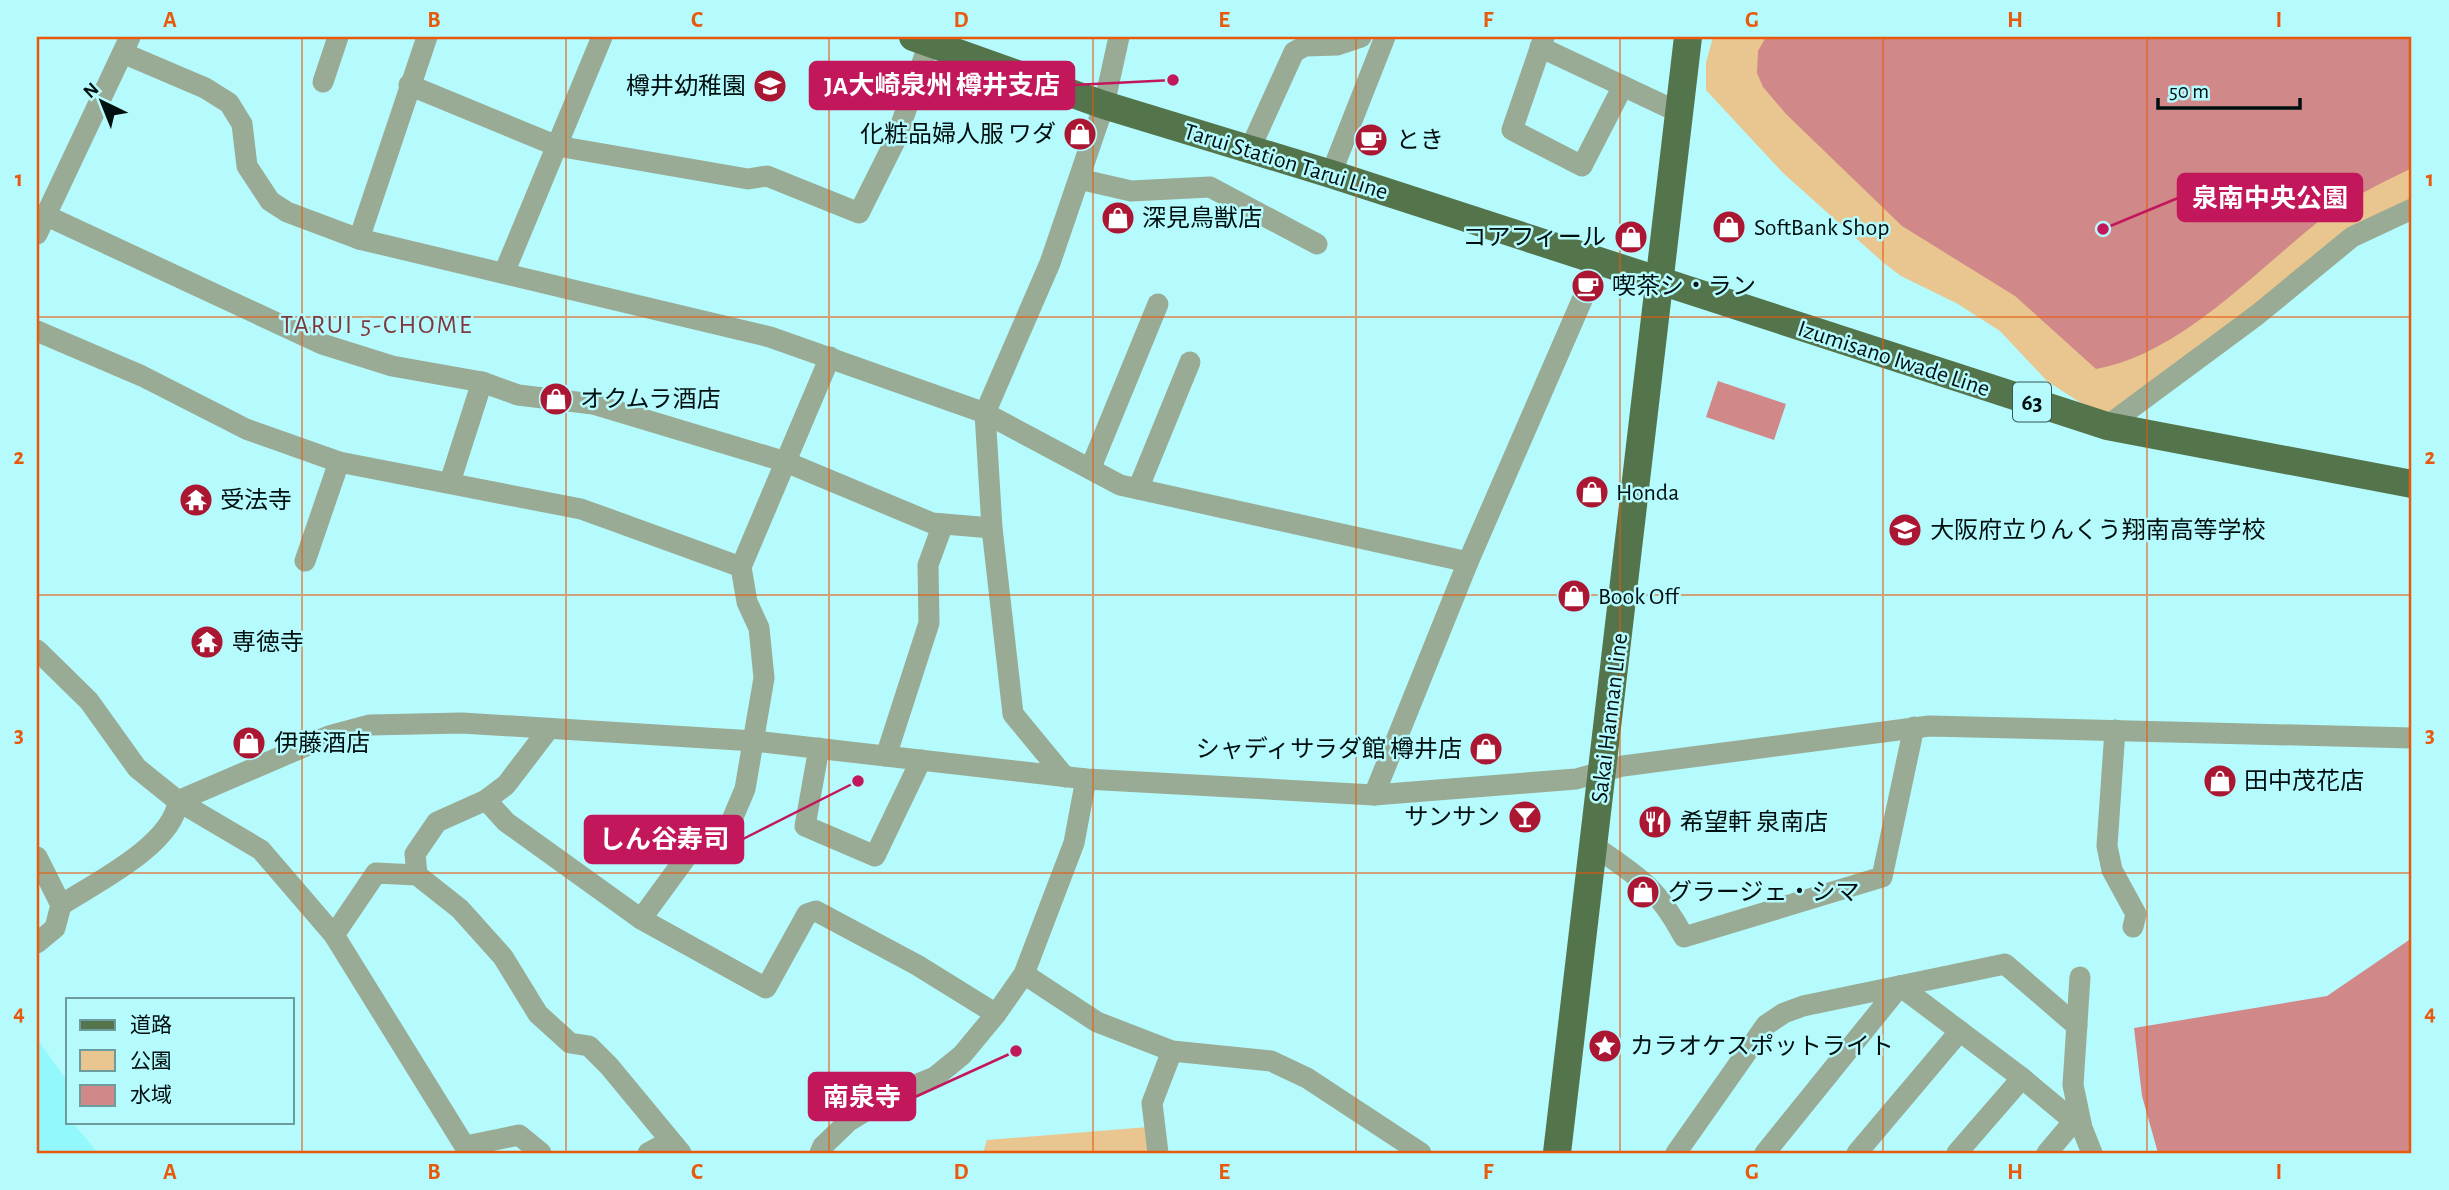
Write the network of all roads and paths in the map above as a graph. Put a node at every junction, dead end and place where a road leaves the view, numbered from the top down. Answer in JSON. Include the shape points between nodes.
{"nodes":[{"id":1,"x":338,"y":37,"type":"edge"},
{"id":2,"x":427,"y":37,"type":"edge"},
{"id":3,"x":602,"y":37,"type":"edge"},
{"id":4,"x":1119,"y":37,"type":"edge"},
{"id":5,"x":1361,"y":37,"type":"edge"},
{"id":6,"x":1385,"y":37,"type":"edge"},
{"id":7,"x":1688,"y":37,"type":"edge"},
{"id":8,"x":923,"y":39,"type":"edge"},
{"id":9,"x":1542,"y":42,"type":"edge"},
{"id":10,"x":127,"y":45,"type":"edge"},
{"id":11,"x":323,"y":82,"type":"dead end"},
{"id":12,"x":409,"y":85,"type":"junction"},
{"id":13,"x":1623,"y":86,"type":"junction"},
{"id":14,"x":1104,"y":105,"type":"junction"},
{"id":15,"x":1678,"y":112,"type":"junction"},
{"id":16,"x":557,"y":146,"type":"junction"},
{"id":17,"x":1250,"y":149,"type":"junction"},
{"id":18,"x":1331,"y":174,"type":"junction"},
{"id":19,"x":1079,"y":179,"type":"junction"},
{"id":20,"x":2412,"y":209,"type":"edge"},
{"id":21,"x":41,"y":225,"type":"edge"},
{"id":22,"x":359,"y":239,"type":"junction"},
{"id":23,"x":1317,"y":244,"type":"dead end"},
{"id":24,"x":1599,"y":261,"type":"junction"},
{"id":25,"x":504,"y":273,"type":"junction"},
{"id":26,"x":1661,"y":284,"type":"junction"},
{"id":27,"x":1158,"y":304,"type":"dead end"},
{"id":28,"x":37,"y":331,"type":"edge"},
{"id":29,"x":831,"y":357,"type":"junction"},
{"id":30,"x":1190,"y":362,"type":"dead end"},
{"id":31,"x":482,"y":382,"type":"junction"},
{"id":32,"x":985,"y":413,"type":"junction"},
{"id":33,"x":2107,"y":426,"type":"junction"},
{"id":34,"x":786,"y":461,"type":"junction"},
{"id":35,"x":339,"y":462,"type":"junction"},
{"id":36,"x":1091,"y":467,"type":"junction"},
{"id":37,"x":450,"y":482,"type":"junction"},
{"id":38,"x":2412,"y":484,"type":"edge"},
{"id":39,"x":1138,"y":489,"type":"junction"},
{"id":40,"x":943,"y":524,"type":"junction"},
{"id":41,"x":992,"y":528,"type":"junction"},
{"id":42,"x":305,"y":561,"type":"dead end"},
{"id":43,"x":1468,"y":562,"type":"junction"},
{"id":44,"x":741,"y":567,"type":"junction"},
{"id":45,"x":37,"y":650,"type":"edge"},
{"id":46,"x":1914,"y":727,"type":"junction"},
{"id":47,"x":548,"y":730,"type":"junction"},
{"id":48,"x":2115,"y":730,"type":"junction"},
{"id":49,"x":2412,"y":738,"type":"edge"},
{"id":50,"x":754,"y":741,"type":"junction"},
{"id":51,"x":819,"y":748,"type":"junction"},
{"id":52,"x":886,"y":756,"type":"junction"},
{"id":53,"x":921,"y":760,"type":"junction"},
{"id":54,"x":1603,"y":773,"type":"junction"},
{"id":55,"x":1075,"y":778,"type":"junction"},
{"id":56,"x":1374,"y":795,"type":"junction"},
{"id":57,"x":486,"y":800,"type":"junction"},
{"id":58,"x":178,"y":801,"type":"junction"},
{"id":59,"x":1594,"y":846,"type":"junction"},
{"id":60,"x":37,"y":857,"type":"edge"},
{"id":61,"x":417,"y":875,"type":"junction"},
{"id":62,"x":61,"y":905,"type":"junction"},
{"id":63,"x":641,"y":919,"type":"junction"},
{"id":64,"x":2133,"y":927,"type":"dead end"},
{"id":65,"x":334,"y":935,"type":"junction"},
{"id":66,"x":37,"y":943,"type":"edge"},
{"id":67,"x":1024,"y":974,"type":"junction"},
{"id":68,"x":2080,"y":977,"type":"dead end"},
{"id":69,"x":1900,"y":985,"type":"junction"},
{"id":70,"x":996,"y":1014,"type":"junction"},
{"id":71,"x":2077,"y":1026,"type":"junction"},
{"id":72,"x":1960,"y":1031,"type":"junction"},
{"id":73,"x":1172,"y":1051,"type":"junction"},
{"id":74,"x":2022,"y":1078,"type":"junction"},
{"id":75,"x":2078,"y":1124,"type":"junction"},
{"id":76,"x":676,"y":1147,"type":"edge"},
{"id":77,"x":467,"y":1149,"type":"edge"},
{"id":78,"x":541,"y":1153,"type":"edge"},
{"id":79,"x":648,"y":1153,"type":"edge"},
{"id":80,"x":820,"y":1153,"type":"edge"},
{"id":81,"x":1158,"y":1153,"type":"edge"},
{"id":82,"x":1421,"y":1153,"type":"edge"},
{"id":83,"x":1557,"y":1153,"type":"edge"},
{"id":84,"x":1676,"y":1153,"type":"edge"},
{"id":85,"x":1765,"y":1153,"type":"edge"},
{"id":86,"x":1857,"y":1153,"type":"edge"},
{"id":87,"x":1957,"y":1153,"type":"edge"},
{"id":88,"x":2047,"y":1153,"type":"edge"},
{"id":89,"x":2092,"y":1153,"type":"edge"}],
"edges":[{"from":1,"to":11,"type":"street"},
{"from":2,"to":12,"type":"street"},
{"from":3,"to":16,"type":"street"},
{"from":4,"to":14,"type":"street"},
{"from":5,"to":17,"type":"street","via":[[1294,52]]},
{"from":6,"to":18,"type":"street"},
{"from":7,"to":15,"type":"main road"},
{"from":8,"to":14,"type":"main road","name":"Tarui Station Tarui Line"},
{"from":8,"to":16,"type":"street","via":[[897,139],[859,213],[767,176],[748,179]]},
{"from":9,"to":13,"type":"street"},
{"from":9,"to":13,"type":"street","via":[[1512,130],[1582,166]]},
{"from":10,"to":21,"type":"street"},
{"from":10,"to":22,"type":"street","via":[[229,103],[242,124],[247,166],[270,201]]},
{"from":12,"to":16,"type":"street"},
{"from":12,"to":22,"type":"street"},
{"from":13,"to":15,"type":"street"},
{"from":14,"to":17,"type":"main road","name":"Tarui Station Tarui Line"},
{"from":14,"to":19,"type":"street"},
{"from":15,"to":26,"type":"main road"},
{"from":16,"to":25,"type":"street"},
{"from":17,"to":18,"type":"main road","name":"Tarui Station Tarui Line"},
{"from":18,"to":24,"type":"main road","name":"Tarui Station Tarui Line"},
{"from":19,"to":23,"type":"street","via":[[1131,191],[1210,187]]},
{"from":19,"to":32,"type":"street","via":[[1050,263]]},
{"from":20,"to":33,"type":"street","via":[[2352,237],[2257,315]]},
{"from":21,"to":31,"type":"street","via":[[322,344],[392,366]]},
{"from":22,"to":25,"type":"street"},
{"from":24,"to":26,"type":"main road","name":"Tarui Station Tarui Line"},
{"from":24,"to":43,"type":"street"},
{"from":25,"to":29,"type":"street","via":[[771,337]]},
{"from":26,"to":33,"type":"main road","name":"Izumisano Iwade Line","number":"63"},
{"from":26,"to":54,"type":"main road","name":"Sakai Hannan Line"},
{"from":27,"to":36,"type":"street"},
{"from":28,"to":35,"type":"street","via":[[142,376],[246,429]]},
{"from":29,"to":32,"type":"street"},
{"from":29,"to":34,"type":"street"},
{"from":30,"to":39,"type":"street"},
{"from":31,"to":34,"type":"street","via":[[519,395],[593,404]]},
{"from":31,"to":37,"type":"street"},
{"from":32,"to":36,"type":"street"},
{"from":32,"to":41,"type":"street"},
{"from":33,"to":38,"type":"main road","name":"Izumisano Iwade Line","number":"63"},
{"from":34,"to":40,"type":"street"},
{"from":34,"to":44,"type":"street"},
{"from":35,"to":37,"type":"street"},
{"from":35,"to":42,"type":"street"},
{"from":36,"to":39,"type":"street","via":[[1120,485]]},
{"from":37,"to":44,"type":"street","via":[[581,509]]},
{"from":39,"to":43,"type":"street"},
{"from":40,"to":41,"type":"street"},
{"from":40,"to":52,"type":"street","via":[[928,565],[929,623]]},
{"from":41,"to":55,"type":"street","via":[[1013,714]]},
{"from":43,"to":56,"type":"street"},
{"from":44,"to":50,"type":"street","via":[[747,602],[759,628],[764,678]]},
{"from":45,"to":58,"type":"street","via":[[89,702],[137,768]]},
{"from":46,"to":48,"type":"street"},
{"from":46,"to":54,"type":"street","via":[[1623,766]]},
{"from":46,"to":59,"type":"street","via":[[1882,877],[1684,937],[1666,904],[1645,881]]},
{"from":47,"to":50,"type":"street"},
{"from":47,"to":57,"type":"street","via":[[506,785]]},
{"from":47,"to":58,"type":"street","via":[[462,723],[370,725],[330,736]]},
{"from":48,"to":49,"type":"street"},
{"from":48,"to":64,"type":"street","via":[[2107,846],[2112,870],[2136,914]]},
{"from":50,"to":51,"type":"street"},
{"from":50,"to":63,"type":"street","via":[[745,789],[720,848],[701,837]]},
{"from":51,"to":52,"type":"street"},
{"from":51,"to":53,"type":"street","via":[[805,826],[875,856]]},
{"from":52,"to":53,"type":"street"},
{"from":53,"to":55,"type":"street"},
{"from":54,"to":56,"type":"street"},
{"from":54,"to":59,"type":"main road","name":"Sakai Hannan Line"},
{"from":55,"to":56,"type":"street"},
{"from":55,"to":67,"type":"street","via":[[1074,843]]},
{"from":57,"to":61,"type":"street","via":[[438,822],[415,854]]},
{"from":57,"to":63,"type":"street","via":[[506,822]]},
{"from":58,"to":62,"type":"street","via":[[176,813],[144,851]]},
{"from":58,"to":65,"type":"street","via":[[261,850]]},
{"from":59,"to":83,"type":"main road","name":"Sakai Hannan Line"},
{"from":60,"to":62,"type":"street"},
{"from":61,"to":65,"type":"street","via":[[376,873]]},
{"from":61,"to":76,"type":"street","via":[[460,909],[503,957],[538,1014],[570,1043],[589,1046]]},
{"from":62,"to":66,"type":"street","via":[[55,928]]},
{"from":63,"to":70,"type":"street","via":[[766,988],[807,914],[816,911]]},
{"from":65,"to":77,"type":"street"},
{"from":67,"to":70,"type":"street"},
{"from":67,"to":73,"type":"street","via":[[1097,1022]]},
{"from":68,"to":71,"type":"street"},
{"from":69,"to":71,"type":"street","via":[[2005,964]]},
{"from":69,"to":72,"type":"street"},
{"from":69,"to":84,"type":"street","via":[[1803,1006],[1766,1025]]},
{"from":69,"to":85,"type":"street"},
{"from":70,"to":80,"type":"street","via":[[962,1055],[936,1077],[893,1094],[849,1121]]},
{"from":71,"to":75,"type":"street","via":[[2073,1085]]},
{"from":72,"to":74,"type":"street"},
{"from":72,"to":86,"type":"street"},
{"from":73,"to":81,"type":"street","via":[[1152,1103]]},
{"from":73,"to":82,"type":"street","via":[[1271,1061],[1307,1078]]},
{"from":74,"to":75,"type":"street"},
{"from":74,"to":87,"type":"street"},
{"from":75,"to":88,"type":"street"},
{"from":75,"to":89,"type":"street"},
{"from":76,"to":79,"type":"street"},
{"from":77,"to":78,"type":"street","via":[[519,1135]]}]}
